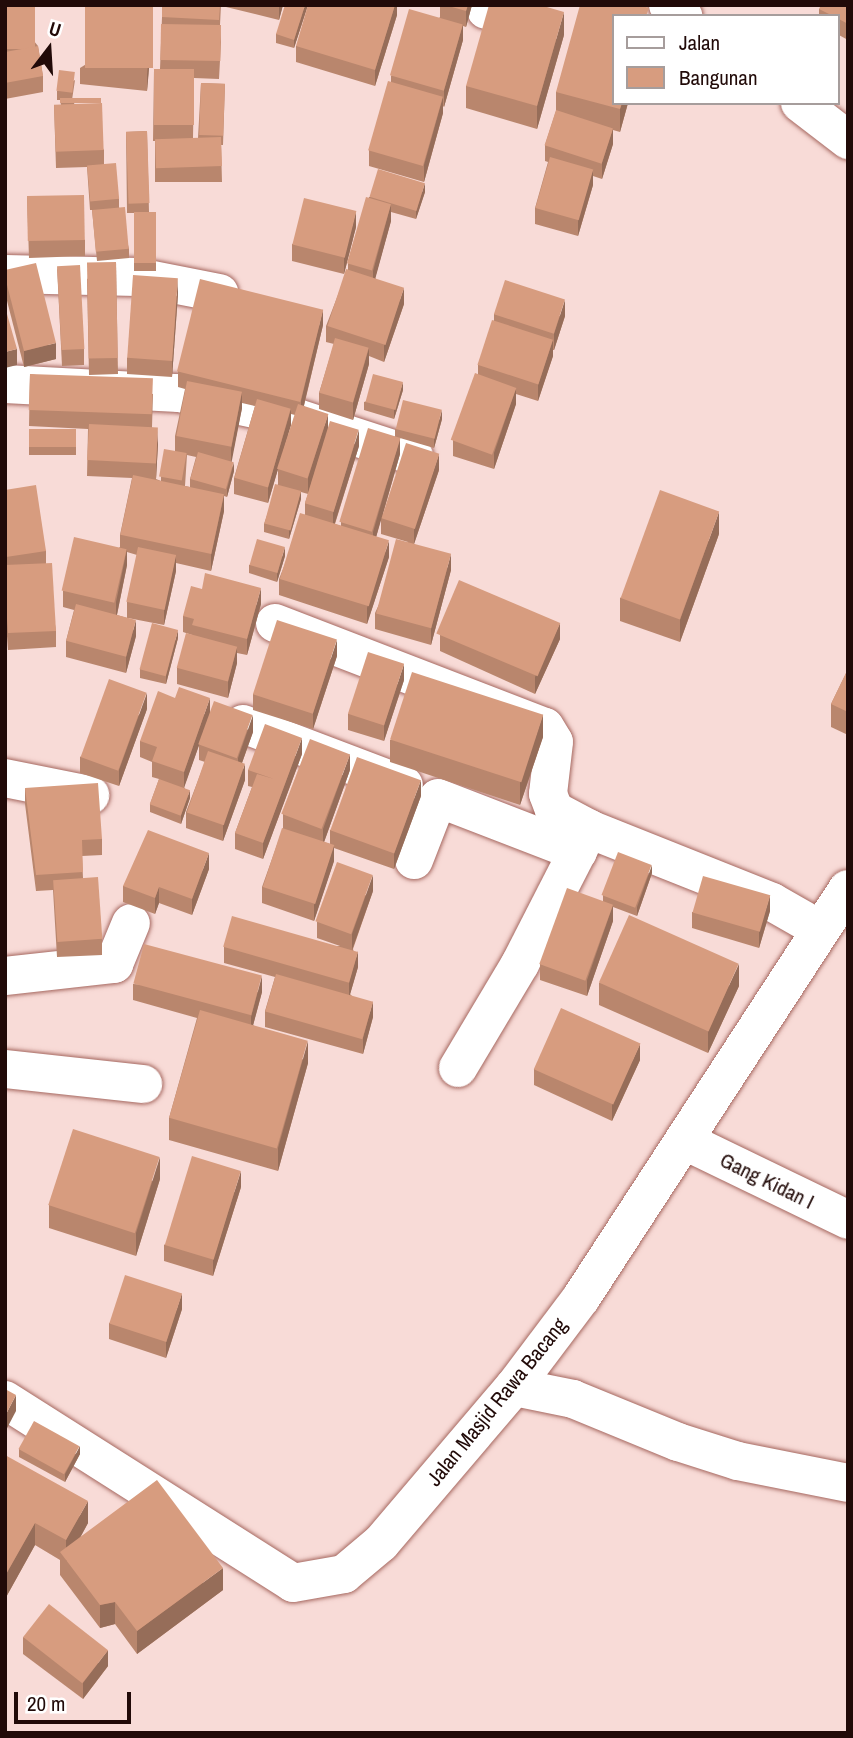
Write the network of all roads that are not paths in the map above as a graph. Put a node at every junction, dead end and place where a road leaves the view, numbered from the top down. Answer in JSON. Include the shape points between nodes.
{"nodes":[{"id":1,"x":803,"y":105,"type":"edge"},
{"id":2,"x":848,"y":140,"type":"edge"},
{"id":3,"x":5,"y":274,"type":"edge"},
{"id":4,"x":219,"y":293,"type":"edge"},
{"id":5,"x":5,"y":384,"type":"edge"},
{"id":6,"x":416,"y":457,"type":"edge"},
{"id":7,"x":275,"y":624,"type":"edge"},
{"id":8,"x":243,"y":724,"type":"edge"},
{"id":9,"x":5,"y":778,"type":"edge"},
{"id":10,"x":90,"y":795,"type":"edge"},
{"id":11,"x":438,"y":798,"type":"junction"},
{"id":12,"x":584,"y":840,"type":"junction"},
{"id":13,"x":414,"y":860,"type":"dead end"},
{"id":14,"x":848,"y":889,"type":"edge"},
{"id":15,"x":131,"y":922,"type":"dead end"},
{"id":16,"x":821,"y":930,"type":"junction"},
{"id":17,"x":28,"y":975,"type":"edge"},
{"id":18,"x":458,"y":1068,"type":"dead end"},
{"id":19,"x":5,"y":1069,"type":"edge"},
{"id":20,"x":143,"y":1084,"type":"dead end"},
{"id":21,"x":687,"y":1142,"type":"junction"},
{"id":22,"x":848,"y":1220,"type":"edge"},
{"id":23,"x":514,"y":1387,"type":"junction"},
{"id":24,"x":5,"y":1400,"type":"edge"},
{"id":25,"x":848,"y":1483,"type":"edge"}],
"edges":[{"from":1,"to":2,"type":"street"},
{"from":3,"to":4,"type":"street","via":[[137,277]]},
{"from":5,"to":6,"type":"street","via":[[179,393],[297,418]]},
{"from":7,"to":12,"type":"street","via":[[545,727],[554,742],[548,793],[554,810]]},
{"from":8,"to":11,"type":"street"},
{"from":9,"to":10,"type":"street"},
{"from":11,"to":12,"type":"street"},
{"from":11,"to":13,"type":"street"},
{"from":12,"to":16,"type":"street","via":[[699,870]]},
{"from":12,"to":18,"type":"street","via":[[520,964]]},
{"from":14,"to":16,"type":"street","name":"Jalan Masjid Rawa Bacang"},
{"from":15,"to":17,"type":"street","via":[[114,964]]},
{"from":16,"to":21,"type":"street","name":"Jalan Masjid Rawa Bacang"},
{"from":19,"to":20,"type":"street"},
{"from":21,"to":22,"type":"street","name":"Gang Kidan I"},
{"from":21,"to":23,"type":"street","name":"Jalan Masjid Rawa Bacang","via":[[650,1187],[581,1298]]},
{"from":23,"to":24,"type":"street","name":"Jalan Masjid Rawa Bacang","via":[[381,1543],[344,1574],[293,1583]]},
{"from":23,"to":25,"type":"street","via":[[573,1399],[738,1461]]}]}
